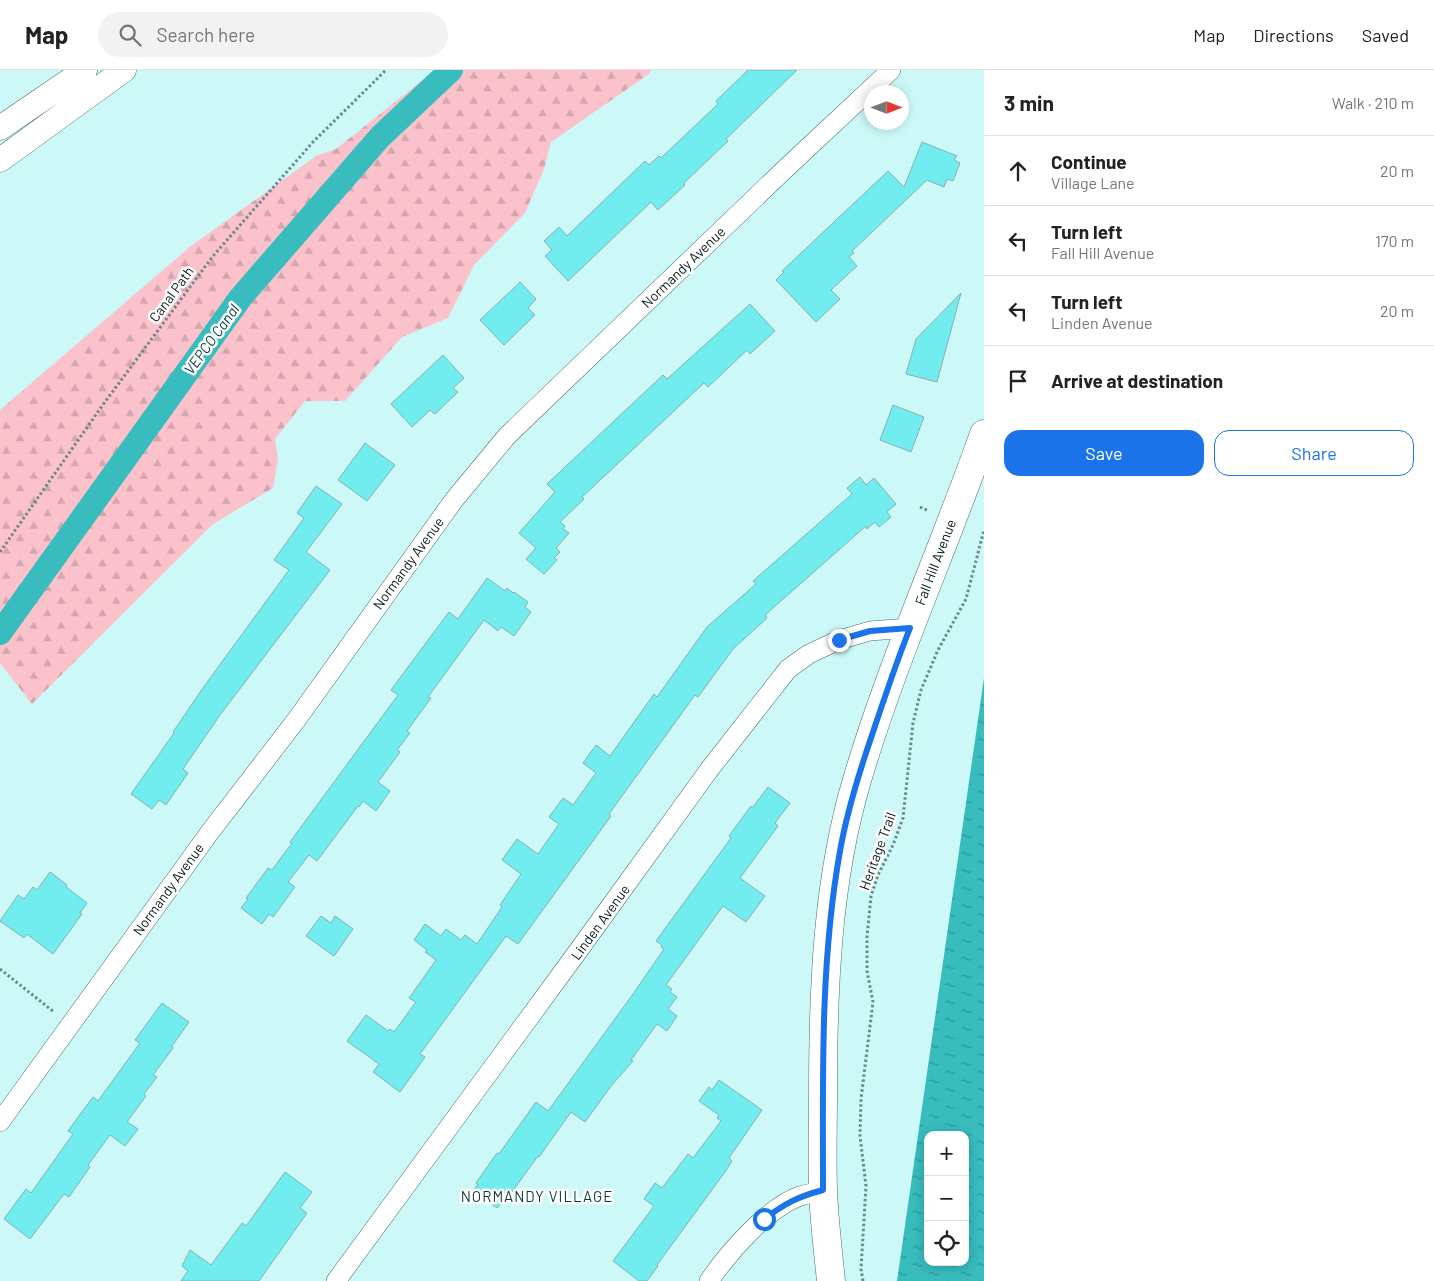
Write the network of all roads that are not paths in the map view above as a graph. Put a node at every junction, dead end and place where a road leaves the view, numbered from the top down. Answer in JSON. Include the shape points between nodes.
{"nodes":[{"id":1,"x":85,"y":70,"type":"edge"},
{"id":2,"x":124,"y":70,"type":"edge"},
{"id":3,"x":891,"y":70,"type":"edge"},
{"id":4,"x":0,"y":128,"type":"edge"},
{"id":5,"x":0,"y":160,"type":"edge"},
{"id":6,"x":984,"y":434,"type":"edge"},
{"id":7,"x":910,"y":628,"type":"junction"},
{"id":8,"x":0,"y":1122,"type":"edge"},
{"id":9,"x":823,"y":1190,"type":"junction"},
{"id":10,"x":336,"y":1281,"type":"edge"},
{"id":11,"x":709,"y":1281,"type":"edge"},
{"id":12,"x":832,"y":1281,"type":"edge"}],
"edges":[{"from":1,"to":4,"type":"street"},
{"from":2,"to":5,"type":"street"},
{"from":3,"to":8,"type":"street","name":"Normandy Avenue","via":[[507,436],[454,500]]},
{"from":6,"to":7,"type":"main road","name":"Fall Hill Avenue"},
{"from":7,"to":9,"type":"main road","name":"Fall Hill Avenue","via":[[857,781],[839,858],[829,929],[823,1033]]},
{"from":7,"to":10,"type":"street","name":"Linden Avenue","via":[[870,631],[839,640],[788,669],[709,770]]},
{"from":9,"to":11,"type":"street","via":[[800,1196],[764,1219]]},
{"from":9,"to":12,"type":"main road","name":"Fall Hill Avenue"}]}
